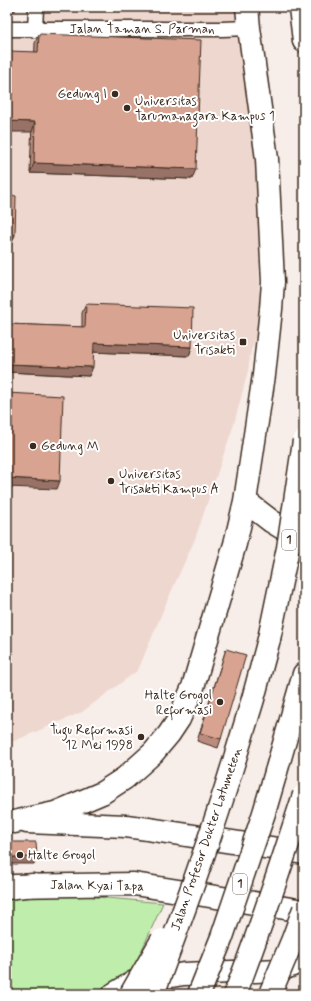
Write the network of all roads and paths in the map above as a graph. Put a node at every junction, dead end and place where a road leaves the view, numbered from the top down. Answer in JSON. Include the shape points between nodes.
{"nodes":[{"id":1,"x":36,"y":7,"type":"edge"},
{"id":2,"x":300,"y":7,"type":"edge"},
{"id":3,"x":248,"y":18,"type":"edge"},
{"id":4,"x":7,"y":29,"type":"edge"},
{"id":5,"x":35,"y":30,"type":"junction"},
{"id":6,"x":304,"y":41,"type":"edge"},
{"id":7,"x":304,"y":440,"type":"edge"},
{"id":8,"x":245,"y":501,"type":"junction"},
{"id":9,"x":304,"y":541,"type":"edge"},
{"id":10,"x":304,"y":674,"type":"edge"},
{"id":11,"x":304,"y":795,"type":"edge"},
{"id":12,"x":10,"y":822,"type":"edge"},
{"id":13,"x":304,"y":853,"type":"edge"},
{"id":14,"x":7,"y":887,"type":"edge"},
{"id":15,"x":193,"y":887,"type":"junction"},
{"id":16,"x":304,"y":910,"type":"edge"},
{"id":17,"x":304,"y":960,"type":"edge"},
{"id":18,"x":114,"y":994,"type":"edge"},
{"id":19,"x":130,"y":994,"type":"edge"},
{"id":20,"x":153,"y":994,"type":"edge"},
{"id":21,"x":199,"y":994,"type":"edge"},
{"id":22,"x":235,"y":994,"type":"edge"},
{"id":23,"x":270,"y":994,"type":"edge"}],
"edges":[{"from":1,"to":5,"type":"street"},
{"from":2,"to":6,"type":"main road"},
{"from":3,"to":5,"type":"street","name":"Jalan Taman S. Parman","via":[[222,29]]},
{"from":3,"to":8,"type":"main road","via":[[267,159],[273,282],[264,375]]},
{"from":4,"to":5,"type":"street","name":"Jalan Taman S. Parman"},
{"from":7,"to":15,"type":"main road","name":"Jalan Profesor Dokter Latumeten","number":"1","bridge":true,"via":[[288,548],[269,639],[225,791]]},
{"from":8,"to":9,"type":"main road"},
{"from":8,"to":12,"type":"main road","via":[[193,687],[179,719],[169,734],[140,766],[102,793],[55,813]]},
{"from":10,"to":21,"type":"main road","number":"1","bridge":true,"via":[[264,813],[222,938]]},
{"from":11,"to":22,"type":"main road","bridge":true,"via":[[267,908]]},
{"from":12,"to":13,"type":"main road","via":[[148,829]]},
{"from":14,"to":16,"type":"main road","name":"Jalan Kyai Tapa","number":"1","via":[[134,884]]},
{"from":15,"to":19,"type":"main road","bridge":true},
{"from":15,"to":20,"type":"main road","name":"Jalan Profesor Dokter Latumeten","number":"1","bridge":true},
{"from":16,"to":23,"type":"main road","bridge":true},
{"from":17,"to":18,"type":"main road","via":[[281,970],[184,974],[134,982]]}]}
